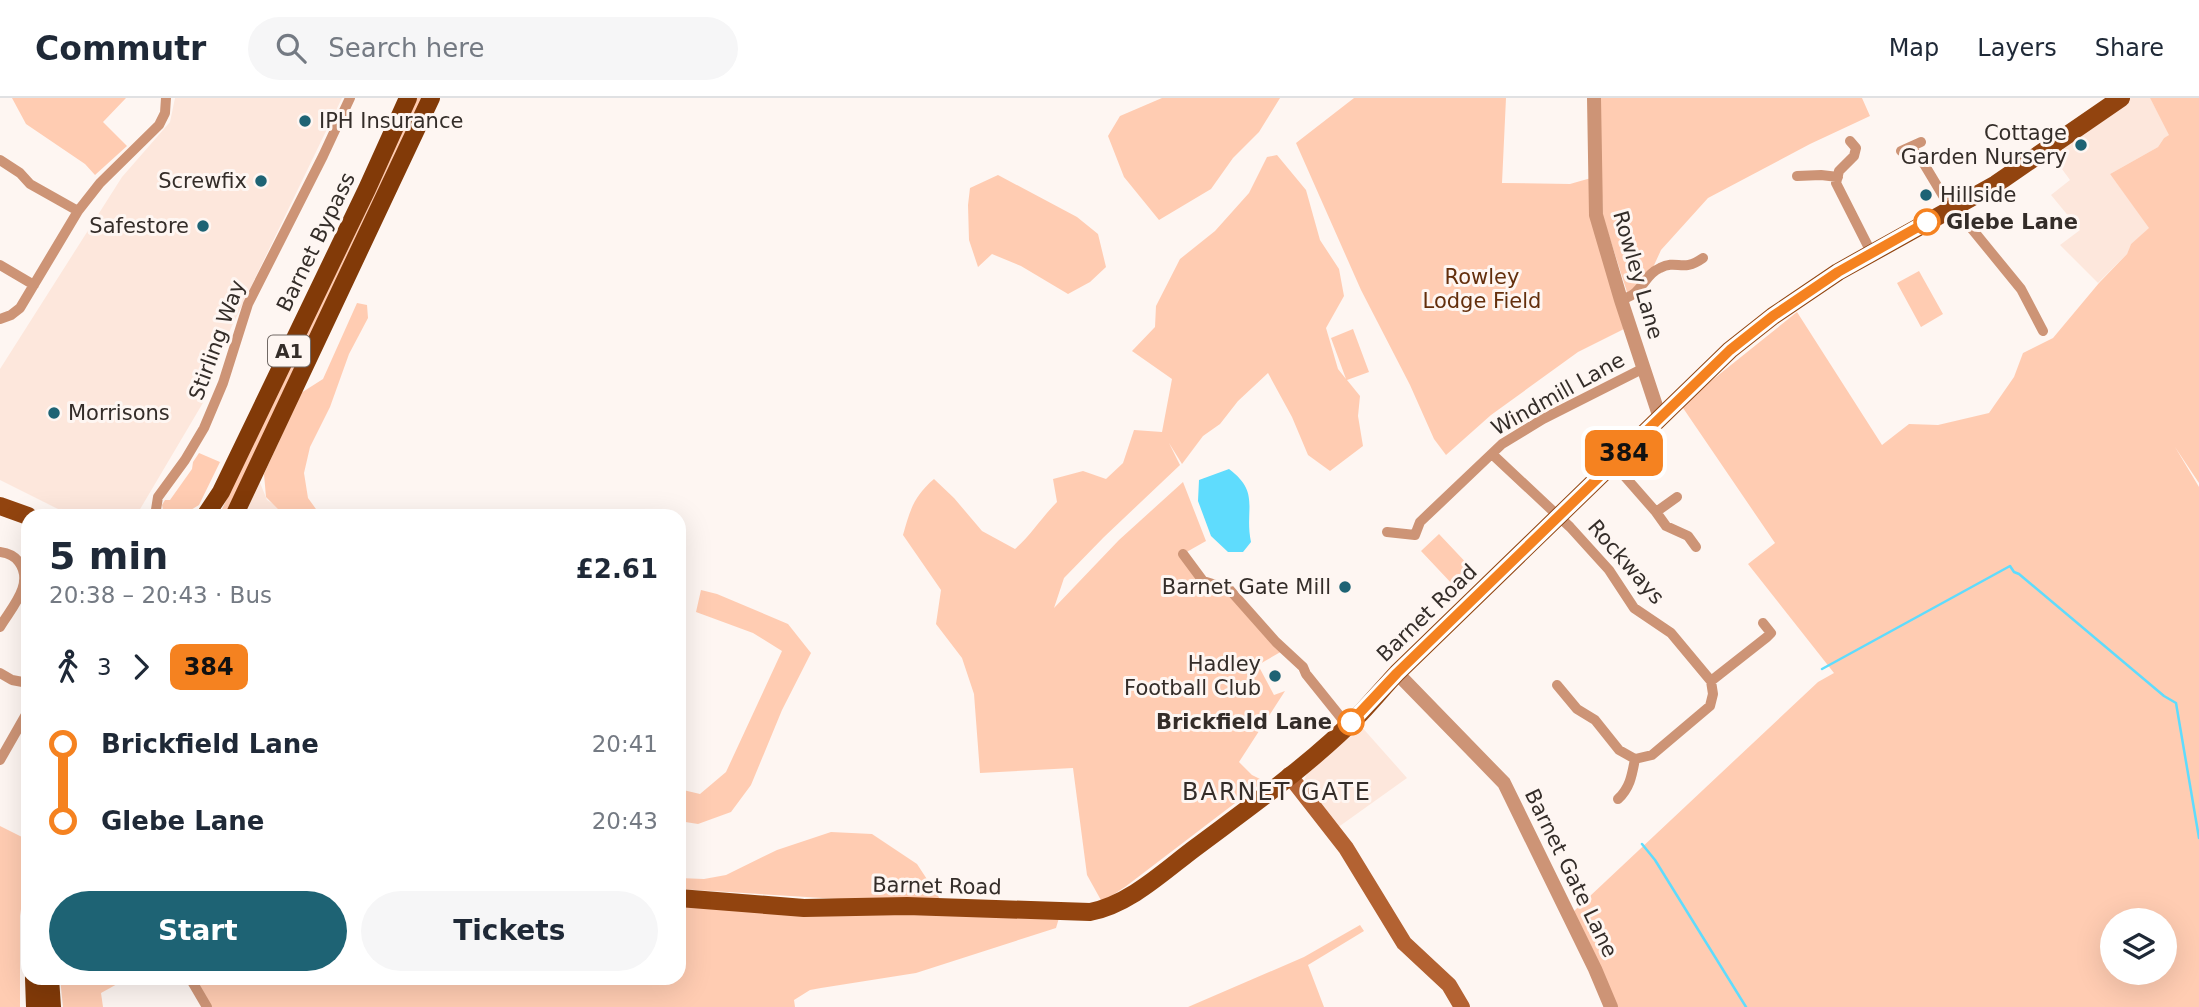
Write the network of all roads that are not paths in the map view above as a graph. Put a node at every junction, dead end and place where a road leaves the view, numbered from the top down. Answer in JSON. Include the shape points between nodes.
{"nodes":[{"id":1,"x":166,"y":98,"type":"edge"},
{"id":2,"x":350,"y":98,"type":"edge"},
{"id":3,"x":408,"y":98,"type":"edge"},
{"id":4,"x":432,"y":98,"type":"edge"},
{"id":5,"x":1594,"y":98,"type":"edge"},
{"id":6,"x":2121,"y":98,"type":"edge"},
{"id":7,"x":1850,"y":141,"type":"dead end"},
{"id":8,"x":1911,"y":147,"type":"dead end"},
{"id":9,"x":0,"y":160,"type":"edge"},
{"id":10,"x":1797,"y":176,"type":"dead end"},
{"id":11,"x":1838,"y":177,"type":"junction"},
{"id":12,"x":1952,"y":208,"type":"junction"},
{"id":13,"x":78,"y":211,"type":"junction"},
{"id":14,"x":1871,"y":252,"type":"junction"},
{"id":15,"x":1703,"y":258,"type":"dead end"},
{"id":16,"x":0,"y":265,"type":"edge"},
{"id":17,"x":34,"y":285,"type":"junction"},
{"id":18,"x":1621,"y":300,"type":"junction"},
{"id":19,"x":0,"y":319,"type":"edge"},
{"id":20,"x":2043,"y":331,"type":"dead end"},
{"id":21,"x":1644,"y":368,"type":"junction"},
{"id":22,"x":1660,"y":418,"type":"junction"},
{"id":23,"x":1492,"y":454,"type":"junction"},
{"id":24,"x":1613,"y":463,"type":"junction"},
{"id":25,"x":1677,"y":497,"type":"dead end"},
{"id":26,"x":0,"y":506,"type":"edge"},
{"id":27,"x":156,"y":509,"type":"edge"},
{"id":28,"x":210,"y":509,"type":"edge"},
{"id":29,"x":237,"y":509,"type":"edge"},
{"id":30,"x":1656,"y":512,"type":"junction"},
{"id":31,"x":21,"y":514,"type":"edge"},
{"id":32,"x":1558,"y":516,"type":"junction"},
{"id":33,"x":1387,"y":532,"type":"dead end"},
{"id":34,"x":1696,"y":547,"type":"dead end"},
{"id":35,"x":0,"y":552,"type":"edge"},
{"id":36,"x":1183,"y":554,"type":"dead end"},
{"id":37,"x":21,"y":567,"type":"edge"},
{"id":38,"x":21,"y":590,"type":"edge"},
{"id":39,"x":1763,"y":623,"type":"dead end"},
{"id":40,"x":0,"y":627,"type":"edge"},
{"id":41,"x":1397,"y":673,"type":"junction"},
{"id":42,"x":2,"y":678,"type":"edge"},
{"id":43,"x":1711,"y":681,"type":"junction"},
{"id":44,"x":21,"y":682,"type":"edge"},
{"id":45,"x":1557,"y":685,"type":"dead end"},
{"id":46,"x":1576,"y":688,"type":"dead end"},
{"id":47,"x":1567,"y":696,"type":"junction"},
{"id":48,"x":21,"y":724,"type":"edge"},
{"id":49,"x":1348,"y":725,"type":"junction"},
{"id":50,"x":1634,"y":759,"type":"junction"},
{"id":51,"x":0,"y":761,"type":"edge"},
{"id":52,"x":1289,"y":775,"type":"junction"},
{"id":53,"x":1618,"y":799,"type":"dead end"},
{"id":54,"x":686,"y":899,"type":"edge"},
{"id":55,"x":34,"y":985,"type":"edge"},
{"id":56,"x":50,"y":985,"type":"edge"},
{"id":57,"x":194,"y":985,"type":"edge"},
{"id":58,"x":1457,"y":1004,"type":"edge"},
{"id":59,"x":35,"y":1007,"type":"edge"},
{"id":60,"x":51,"y":1007,"type":"edge"},
{"id":61,"x":207,"y":1007,"type":"edge"},
{"id":62,"x":1611,"y":1007,"type":"edge"}],
"edges":[{"from":1,"to":13,"type":"street","via":[[159,125]]},
{"from":2,"to":27,"type":"street","name":"Stirling Way","via":[[248,304],[209,417],[186,460],[158,497]]},
{"from":3,"to":28,"type":"highway","name":"Barnet Bypass","number":"A1"},
{"from":4,"to":29,"type":"highway","name":"Barnet Bypass","number":"A1"},
{"from":5,"to":18,"type":"street","name":"Rowley Lane","via":[[1596,215]]},
{"from":6,"to":12,"type":"main road","name":"Barnet Road"},
{"from":7,"to":11,"type":"street","via":[[1856,148],[1854,156]]},
{"from":8,"to":12,"type":"street"},
{"from":9,"to":13,"type":"street","via":[[30,184]]},
{"from":10,"to":11,"type":"street"},
{"from":11,"to":14,"type":"street","via":[[1836,183]]},
{"from":12,"to":14,"type":"main road","name":"Barnet Road"},
{"from":12,"to":20,"type":"street","via":[[2021,289]]},
{"from":13,"to":17,"type":"street"},
{"from":14,"to":22,"type":"main road","name":"Barnet Road","via":[[1773,316],[1730,350]]},
{"from":15,"to":18,"type":"street","via":[[1692,266],[1658,268],[1635,294]]},
{"from":16,"to":17,"type":"street"},
{"from":17,"to":19,"type":"street","via":[[20,308]]},
{"from":18,"to":21,"type":"street","name":"Rowley Lane"},
{"from":21,"to":22,"type":"street","name":"Rowley Lane"},
{"from":21,"to":23,"type":"street","name":"Windmill Lane","via":[[1543,419]]},
{"from":22,"to":24,"type":"main road","name":"Barnet Road"},
{"from":23,"to":32,"type":"street","name":"Windmill Lane"},
{"from":23,"to":33,"type":"street","name":"Windmill Lane","via":[[1420,522],[1415,535]]},
{"from":24,"to":30,"type":"street"},
{"from":24,"to":32,"type":"main road","name":"Barnet Road"},
{"from":25,"to":30,"type":"street"},
{"from":26,"to":31,"type":"main road"},
{"from":30,"to":34,"type":"street","via":[[1666,526],[1688,536]]},
{"from":32,"to":41,"type":"main road","name":"Barnet Road"},
{"from":32,"to":43,"type":"street","name":"Rockways","via":[[1609,570],[1634,607],[1671,633]]},
{"from":35,"to":37,"type":"street","via":[[9,554]]},
{"from":36,"to":49,"type":"street","via":[[1203,580],[1229,589],[1303,667]]},
{"from":38,"to":40,"type":"street"},
{"from":39,"to":43,"type":"street","via":[[1771,633]]},
{"from":41,"to":49,"type":"main road","name":"Barnet Road"},
{"from":41,"to":62,"type":"street","name":"Barnet Gate Lane","via":[[1504,783]]},
{"from":42,"to":44,"type":"street"},
{"from":43,"to":50,"type":"street","via":[[1710,706],[1652,755]]},
{"from":45,"to":47,"type":"street"},
{"from":46,"to":47,"type":"street"},
{"from":47,"to":50,"type":"street","via":[[1595,720],[1619,750]]},
{"from":48,"to":51,"type":"street"},
{"from":49,"to":52,"type":"main road","name":"Barnet Road"},
{"from":50,"to":53,"type":"street","via":[[1633,774]]},
{"from":52,"to":54,"type":"main road","name":"Barnet Road","via":[[1150,882],[1111,907],[1090,912],[804,908]]},
{"from":52,"to":58,"type":"main road","via":[[1346,848],[1404,943],[1449,985]]},
{"from":55,"to":59,"type":"highway"},
{"from":56,"to":60,"type":"highway"},
{"from":57,"to":61,"type":"street"}]}
